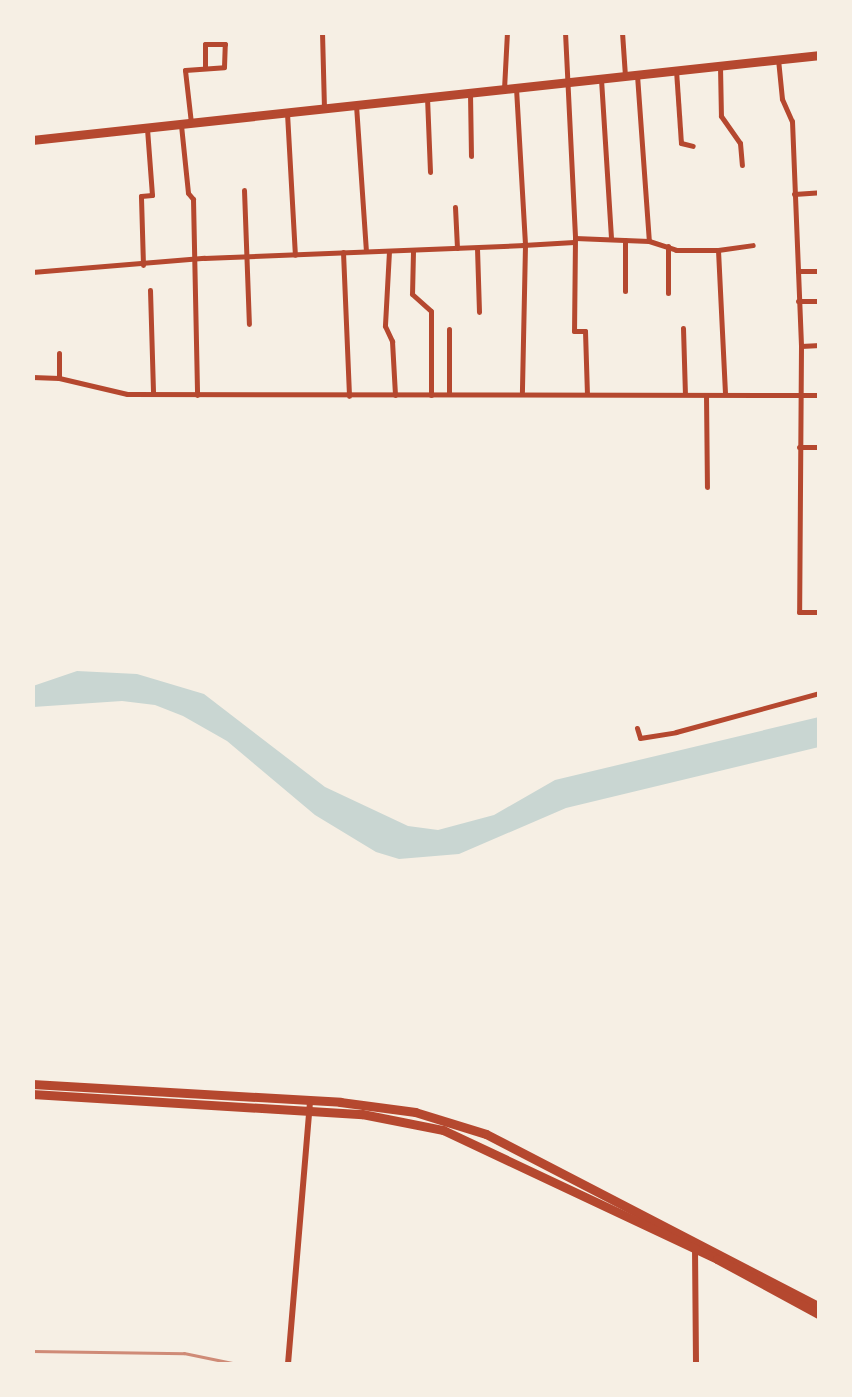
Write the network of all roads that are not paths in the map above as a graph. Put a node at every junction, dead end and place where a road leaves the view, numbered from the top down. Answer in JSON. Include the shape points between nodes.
{"nodes":[{"id":1,"x":322,"y":32,"type":"edge"},
{"id":2,"x":507,"y":32,"type":"edge"},
{"id":3,"x":566,"y":32,"type":"edge"},
{"id":4,"x":622,"y":32,"type":"edge"},
{"id":5,"x":820,"y":55,"type":"edge"},
{"id":6,"x":778,"y":59,"type":"junction"},
{"id":7,"x":720,"y":66,"type":"junction"},
{"id":8,"x":205,"y":67,"type":"junction"},
{"id":9,"x":676,"y":70,"type":"junction"},
{"id":10,"x":637,"y":75,"type":"junction"},
{"id":11,"x":625,"y":76,"type":"junction"},
{"id":12,"x":601,"y":78,"type":"junction"},
{"id":13,"x":568,"y":82,"type":"junction"},
{"id":14,"x":516,"y":88,"type":"junction"},
{"id":15,"x":504,"y":89,"type":"junction"},
{"id":16,"x":470,"y":93,"type":"junction"},
{"id":17,"x":427,"y":97,"type":"junction"},
{"id":18,"x":356,"y":105,"type":"junction"},
{"id":19,"x":324,"y":108,"type":"junction"},
{"id":20,"x":287,"y":112,"type":"junction"},
{"id":21,"x":186,"y":123,"type":"junction"},
{"id":22,"x":147,"y":128,"type":"junction"},
{"id":23,"x":32,"y":140,"type":"edge"},
{"id":24,"x":693,"y":146,"type":"dead end"},
{"id":25,"x":471,"y":156,"type":"dead end"},
{"id":26,"x":742,"y":166,"type":"dead end"},
{"id":27,"x":430,"y":172,"type":"dead end"},
{"id":28,"x":244,"y":190,"type":"dead end"},
{"id":29,"x":820,"y":192,"type":"edge"},
{"id":30,"x":794,"y":194,"type":"junction"},
{"id":31,"x":455,"y":207,"type":"dead end"},
{"id":32,"x":611,"y":238,"type":"junction"},
{"id":33,"x":575,"y":240,"type":"junction"},
{"id":34,"x":625,"y":240,"type":"junction"},
{"id":35,"x":649,"y":241,"type":"junction"},
{"id":36,"x":524,"y":245,"type":"junction"},
{"id":37,"x":752,"y":245,"type":"dead end"},
{"id":38,"x":668,"y":246,"type":"junction"},
{"id":39,"x":457,"y":248,"type":"junction"},
{"id":40,"x":477,"y":248,"type":"junction"},
{"id":41,"x":718,"y":250,"type":"junction"},
{"id":42,"x":366,"y":251,"type":"junction"},
{"id":43,"x":413,"y":251,"type":"junction"},
{"id":44,"x":343,"y":252,"type":"junction"},
{"id":45,"x":389,"y":252,"type":"junction"},
{"id":46,"x":295,"y":254,"type":"junction"},
{"id":47,"x":247,"y":257,"type":"junction"},
{"id":48,"x":196,"y":259,"type":"junction"},
{"id":49,"x":143,"y":265,"type":"junction"},
{"id":50,"x":797,"y":271,"type":"junction"},
{"id":51,"x":820,"y":271,"type":"edge"},
{"id":52,"x":32,"y":272,"type":"edge"},
{"id":53,"x":150,"y":290,"type":"dead end"},
{"id":54,"x":626,"y":291,"type":"dead end"},
{"id":55,"x":668,"y":293,"type":"dead end"},
{"id":56,"x":798,"y":301,"type":"junction"},
{"id":57,"x":820,"y":301,"type":"edge"},
{"id":58,"x":479,"y":312,"type":"dead end"},
{"id":59,"x":249,"y":324,"type":"dead end"},
{"id":60,"x":683,"y":328,"type":"dead end"},
{"id":61,"x":449,"y":329,"type":"dead end"},
{"id":62,"x":820,"y":345,"type":"edge"},
{"id":63,"x":801,"y":346,"type":"junction"},
{"id":64,"x":59,"y":353,"type":"dead end"},
{"id":65,"x":32,"y":377,"type":"edge"},
{"id":66,"x":59,"y":378,"type":"junction"},
{"id":67,"x":522,"y":392,"type":"junction"},
{"id":68,"x":449,"y":393,"type":"junction"},
{"id":69,"x":153,"y":394,"type":"junction"},
{"id":70,"x":197,"y":394,"type":"junction"},
{"id":71,"x":431,"y":394,"type":"junction"},
{"id":72,"x":587,"y":394,"type":"junction"},
{"id":73,"x":685,"y":394,"type":"junction"},
{"id":74,"x":706,"y":394,"type":"junction"},
{"id":75,"x":725,"y":394,"type":"junction"},
{"id":76,"x":800,"y":395,"type":"junction"},
{"id":77,"x":820,"y":395,"type":"edge"},
{"id":78,"x":350,"y":396,"type":"junction"},
{"id":79,"x":395,"y":396,"type":"junction"},
{"id":80,"x":799,"y":447,"type":"junction"},
{"id":81,"x":820,"y":447,"type":"edge"},
{"id":82,"x":707,"y":486,"type":"dead end"},
{"id":83,"x":820,"y":612,"type":"edge"},
{"id":84,"x":820,"y":693,"type":"edge"},
{"id":85,"x":637,"y":728,"type":"dead end"},
{"id":86,"x":32,"y":1084,"type":"edge"},
{"id":87,"x":32,"y":1094,"type":"edge"},
{"id":88,"x":310,"y":1105,"type":"junction"},
{"id":89,"x":695,"y":1245,"type":"junction"},
{"id":90,"x":820,"y":1307,"type":"edge"},
{"id":91,"x":820,"y":1315,"type":"edge"},
{"id":92,"x":288,"y":1364,"type":"edge"},
{"id":93,"x":696,"y":1364,"type":"edge"}],
"edges":[{"from":1,"to":19,"type":"street"},
{"from":2,"to":15,"type":"street"},
{"from":3,"to":13,"type":"street"},
{"from":4,"to":11,"type":"street"},
{"from":5,"to":6,"type":"main road"},
{"from":6,"to":7,"type":"main road"},
{"from":6,"to":30,"type":"street","via":[[782,99],[791,114]]},
{"from":7,"to":9,"type":"main road"},
{"from":7,"to":26,"type":"street","via":[[721,116],[740,142]]},
{"from":8,"to":8,"type":"street","via":[[206,44],[225,44],[224,67]]},
{"from":8,"to":21,"type":"street","via":[[186,70]]},
{"from":9,"to":10,"type":"main road"},
{"from":9,"to":24,"type":"street","via":[[681,142]]},
{"from":10,"to":11,"type":"main road"},
{"from":10,"to":35,"type":"street"},
{"from":11,"to":12,"type":"main road"},
{"from":12,"to":13,"type":"main road"},
{"from":12,"to":32,"type":"street"},
{"from":13,"to":14,"type":"main road"},
{"from":13,"to":33,"type":"street"},
{"from":14,"to":15,"type":"main road"},
{"from":14,"to":36,"type":"street"},
{"from":15,"to":16,"type":"main road"},
{"from":16,"to":17,"type":"main road"},
{"from":16,"to":25,"type":"street"},
{"from":17,"to":18,"type":"main road"},
{"from":17,"to":27,"type":"street"},
{"from":18,"to":19,"type":"main road"},
{"from":18,"to":42,"type":"street"},
{"from":19,"to":20,"type":"main road"},
{"from":20,"to":21,"type":"main road"},
{"from":20,"to":46,"type":"street"},
{"from":21,"to":22,"type":"main road"},
{"from":21,"to":48,"type":"street"},
{"from":22,"to":23,"type":"main road"},
{"from":22,"to":49,"type":"street","via":[[152,195],[141,196]]},
{"from":28,"to":47,"type":"street"},
{"from":29,"to":30,"type":"street"},
{"from":30,"to":50,"type":"street"},
{"from":31,"to":39,"type":"street"},
{"from":32,"to":33,"type":"street"},
{"from":32,"to":34,"type":"street"},
{"from":33,"to":36,"type":"street"},
{"from":33,"to":72,"type":"street","via":[[574,331],[586,332]]},
{"from":34,"to":35,"type":"street"},
{"from":34,"to":54,"type":"street"},
{"from":35,"to":38,"type":"street"},
{"from":36,"to":40,"type":"street"},
{"from":36,"to":67,"type":"street"},
{"from":37,"to":41,"type":"street"},
{"from":38,"to":41,"type":"street"},
{"from":38,"to":55,"type":"street"},
{"from":39,"to":40,"type":"street"},
{"from":39,"to":43,"type":"street"},
{"from":40,"to":58,"type":"street"},
{"from":41,"to":75,"type":"street"},
{"from":42,"to":44,"type":"street"},
{"from":42,"to":45,"type":"street"},
{"from":43,"to":45,"type":"street"},
{"from":43,"to":71,"type":"street","via":[[412,294],[431,310]]},
{"from":44,"to":46,"type":"street"},
{"from":44,"to":78,"type":"street"},
{"from":45,"to":79,"type":"street","via":[[385,326]]},
{"from":46,"to":47,"type":"street"},
{"from":47,"to":48,"type":"street"},
{"from":47,"to":59,"type":"street"},
{"from":48,"to":49,"type":"street"},
{"from":48,"to":70,"type":"street"},
{"from":49,"to":52,"type":"street"},
{"from":50,"to":51,"type":"street"},
{"from":50,"to":56,"type":"street"},
{"from":53,"to":69,"type":"street"},
{"from":56,"to":57,"type":"street"},
{"from":56,"to":63,"type":"street"},
{"from":60,"to":73,"type":"street"},
{"from":61,"to":68,"type":"street"},
{"from":62,"to":63,"type":"street"},
{"from":63,"to":76,"type":"street"},
{"from":64,"to":66,"type":"street"},
{"from":65,"to":66,"type":"street"},
{"from":66,"to":69,"type":"street"},
{"from":67,"to":68,"type":"street"},
{"from":67,"to":72,"type":"street"},
{"from":68,"to":71,"type":"street"},
{"from":69,"to":70,"type":"street"},
{"from":70,"to":78,"type":"street"},
{"from":71,"to":79,"type":"street"},
{"from":72,"to":73,"type":"street"},
{"from":73,"to":74,"type":"street"},
{"from":74,"to":75,"type":"street"},
{"from":74,"to":82,"type":"street"},
{"from":75,"to":76,"type":"street"},
{"from":76,"to":77,"type":"street"},
{"from":76,"to":80,"type":"street"},
{"from":78,"to":79,"type":"street"},
{"from":80,"to":81,"type":"street"},
{"from":80,"to":83,"type":"street","via":[[798,612]]},
{"from":84,"to":85,"type":"street","via":[[661,735],[640,738]]},
{"from":86,"to":88,"type":"main road"},
{"from":87,"to":88,"type":"main road"},
{"from":88,"to":89,"type":"main road","via":[[443,1130]]},
{"from":88,"to":92,"type":"street"},
{"from":89,"to":90,"type":"main road"},
{"from":89,"to":91,"type":"main road"},
{"from":89,"to":93,"type":"street"}]}
